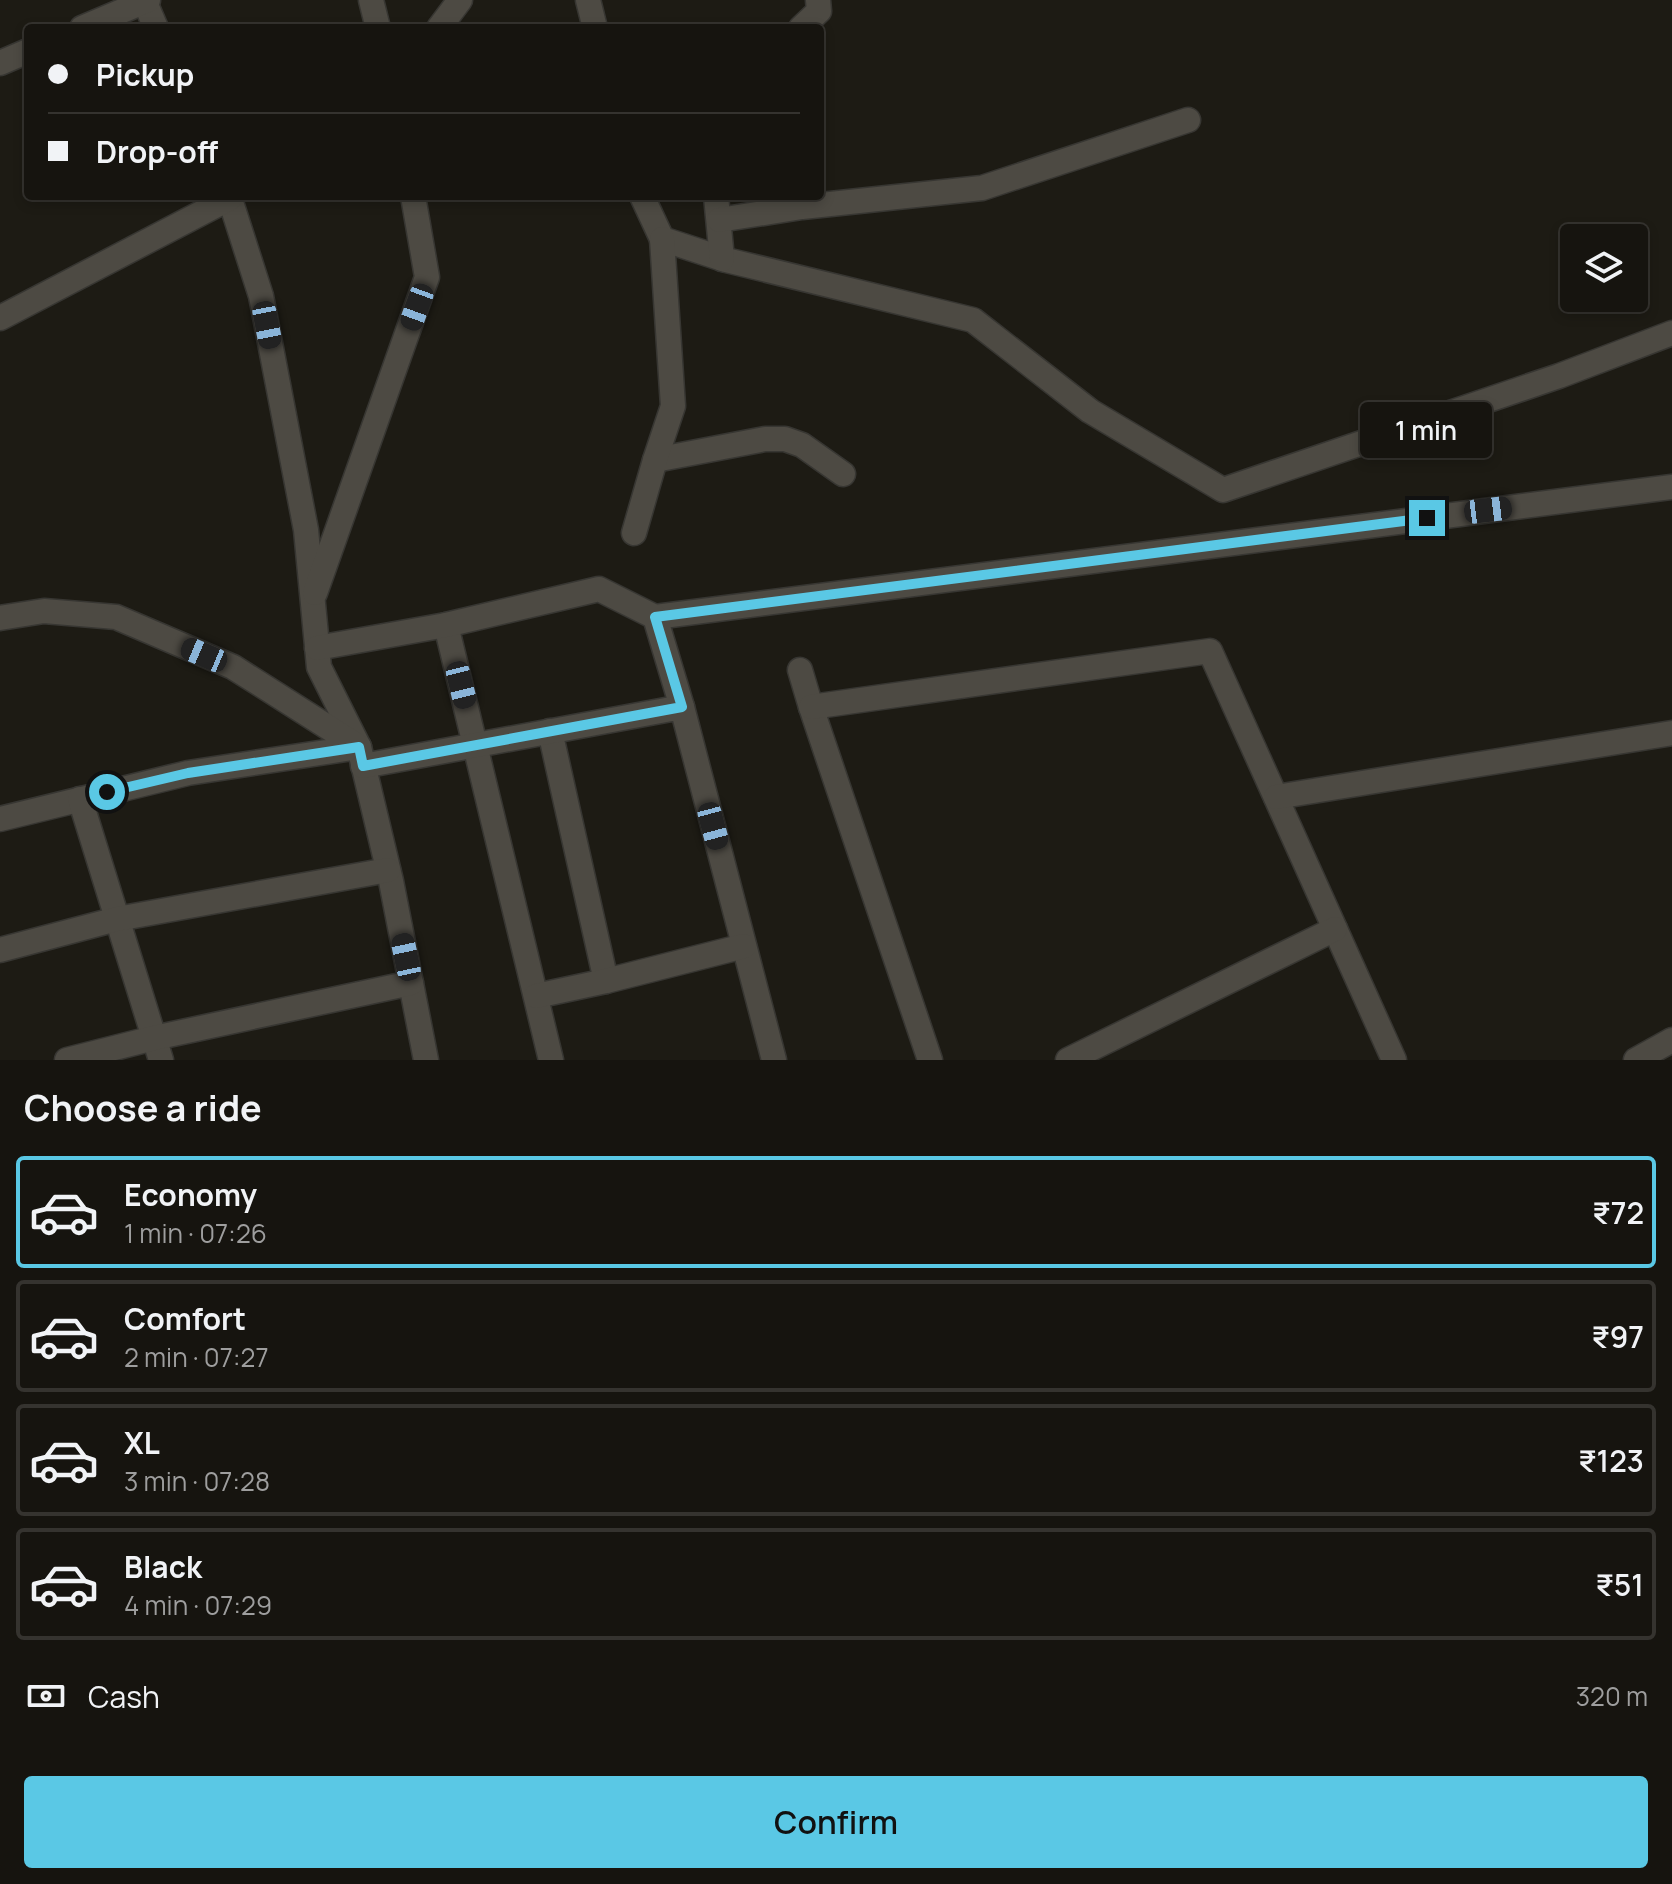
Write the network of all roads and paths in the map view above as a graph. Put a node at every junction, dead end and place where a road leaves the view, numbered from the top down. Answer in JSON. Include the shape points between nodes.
{"nodes":[{"id":1,"x":146,"y":0,"type":"edge"},
{"id":2,"x":371,"y":0,"type":"edge"},
{"id":3,"x":460,"y":0,"type":"edge"},
{"id":4,"x":588,"y":0,"type":"edge"},
{"id":5,"x":818,"y":0,"type":"edge"},
{"id":6,"x":91,"y":24,"type":"edge"},
{"id":7,"x":155,"y":24,"type":"edge"},
{"id":8,"x":377,"y":24,"type":"edge"},
{"id":9,"x":442,"y":24,"type":"edge"},
{"id":10,"x":594,"y":24,"type":"edge"},
{"id":11,"x":805,"y":24,"type":"edge"},
{"id":12,"x":24,"y":53,"type":"edge"},
{"id":13,"x":0,"y":63,"type":"edge"},
{"id":14,"x":1188,"y":120,"type":"dead end"},
{"id":15,"x":224,"y":200,"type":"edge"},
{"id":16,"x":231,"y":200,"type":"edge"},
{"id":17,"x":414,"y":200,"type":"edge"},
{"id":18,"x":644,"y":200,"type":"edge"},
{"id":19,"x":717,"y":208,"type":"edge"},
{"id":20,"x":662,"y":239,"type":"junction"},
{"id":21,"x":722,"y":259,"type":"junction"},
{"id":22,"x":0,"y":318,"type":"edge"},
{"id":23,"x":1672,"y":333,"type":"edge"},
{"id":24,"x":655,"y":460,"type":"junction"},
{"id":25,"x":843,"y":474,"type":"dead end"},
{"id":26,"x":1672,"y":487,"type":"edge"},
{"id":27,"x":634,"y":533,"type":"dead end"},
{"id":28,"x":312,"y":601,"type":"junction"},
{"id":29,"x":655,"y":617,"type":"junction"},
{"id":30,"x":0,"y":618,"type":"edge"},
{"id":31,"x":446,"y":625,"type":"junction"},
{"id":32,"x":317,"y":648,"type":"junction"},
{"id":33,"x":800,"y":670,"type":"dead end"},
{"id":34,"x":682,"y":707,"type":"junction"},
{"id":35,"x":811,"y":707,"type":"junction"},
{"id":36,"x":550,"y":731,"type":"junction"},
{"id":37,"x":1672,"y":733,"type":"edge"},
{"id":38,"x":475,"y":745,"type":"junction"},
{"id":39,"x":361,"y":756,"type":"junction"},
{"id":40,"x":1276,"y":797,"type":"junction"},
{"id":41,"x":80,"y":799,"type":"junction"},
{"id":42,"x":0,"y":819,"type":"edge"},
{"id":43,"x":388,"y":870,"type":"junction"},
{"id":44,"x":117,"y":919,"type":"junction"},
{"id":45,"x":1335,"y":929,"type":"junction"},
{"id":46,"x":744,"y":946,"type":"junction"},
{"id":47,"x":0,"y":950,"type":"edge"},
{"id":48,"x":606,"y":981,"type":"junction"},
{"id":49,"x":411,"y":983,"type":"junction"},
{"id":50,"x":536,"y":996,"type":"junction"},
{"id":51,"x":1672,"y":1040,"type":"edge"},
{"id":52,"x":157,"y":1049,"type":"edge"},
{"id":53,"x":1385,"y":1057,"type":"edge"},
{"id":54,"x":67,"y":1060,"type":"edge"},
{"id":55,"x":426,"y":1060,"type":"edge"},
{"id":56,"x":551,"y":1060,"type":"edge"},
{"id":57,"x":774,"y":1060,"type":"edge"},
{"id":58,"x":930,"y":1060,"type":"edge"},
{"id":59,"x":1068,"y":1060,"type":"edge"},
{"id":60,"x":1636,"y":1060,"type":"edge"}],
"edges":[{"from":1,"to":6,"type":"street"},
{"from":1,"to":7,"type":"street"},
{"from":2,"to":8,"type":"street"},
{"from":3,"to":9,"type":"street"},
{"from":4,"to":10,"type":"street"},
{"from":5,"to":11,"type":"street","via":[[819,11]]},
{"from":12,"to":13,"type":"street"},
{"from":14,"to":19,"type":"street","via":[[982,188],[802,207]]},
{"from":15,"to":22,"type":"street"},
{"from":16,"to":28,"type":"street","via":[[261,296],[306,530]]},
{"from":17,"to":28,"type":"street","via":[[427,277]]},
{"from":18,"to":20,"type":"street"},
{"from":19,"to":21,"type":"street"},
{"from":20,"to":21,"type":"street"},
{"from":20,"to":24,"type":"street","via":[[673,406]]},
{"from":21,"to":23,"type":"street","via":[[973,320],[1090,411],[1223,490]]},
{"from":24,"to":25,"type":"street","via":[[785,439]]},
{"from":24,"to":27,"type":"street"},
{"from":26,"to":29,"type":"street"},
{"from":28,"to":32,"type":"street"},
{"from":29,"to":31,"type":"street","via":[[599,589]]},
{"from":29,"to":34,"type":"street"},
{"from":30,"to":39,"type":"street","via":[[44,611],[116,617],[233,667]]},
{"from":31,"to":32,"type":"street"},
{"from":31,"to":38,"type":"street"},
{"from":32,"to":39,"type":"street","via":[[319,667]]},
{"from":33,"to":35,"type":"street"},
{"from":34,"to":36,"type":"street"},
{"from":34,"to":46,"type":"street"},
{"from":35,"to":40,"type":"street","via":[[1210,651]]},
{"from":35,"to":58,"type":"street"},
{"from":36,"to":38,"type":"street"},
{"from":36,"to":48,"type":"street"},
{"from":37,"to":40,"type":"street"},
{"from":38,"to":39,"type":"street"},
{"from":38,"to":50,"type":"street"},
{"from":39,"to":41,"type":"street","via":[[188,773]]},
{"from":39,"to":43,"type":"street"},
{"from":40,"to":45,"type":"street"},
{"from":41,"to":42,"type":"street"},
{"from":41,"to":44,"type":"street"},
{"from":43,"to":44,"type":"street"},
{"from":43,"to":49,"type":"street"},
{"from":44,"to":47,"type":"street"},
{"from":44,"to":52,"type":"street"},
{"from":45,"to":53,"type":"street"},
{"from":45,"to":59,"type":"street"},
{"from":46,"to":48,"type":"street"},
{"from":46,"to":57,"type":"street"},
{"from":48,"to":50,"type":"street"},
{"from":49,"to":52,"type":"street"},
{"from":49,"to":55,"type":"street"},
{"from":50,"to":56,"type":"street"},
{"from":51,"to":60,"type":"street"},
{"from":52,"to":54,"type":"street"}]}
